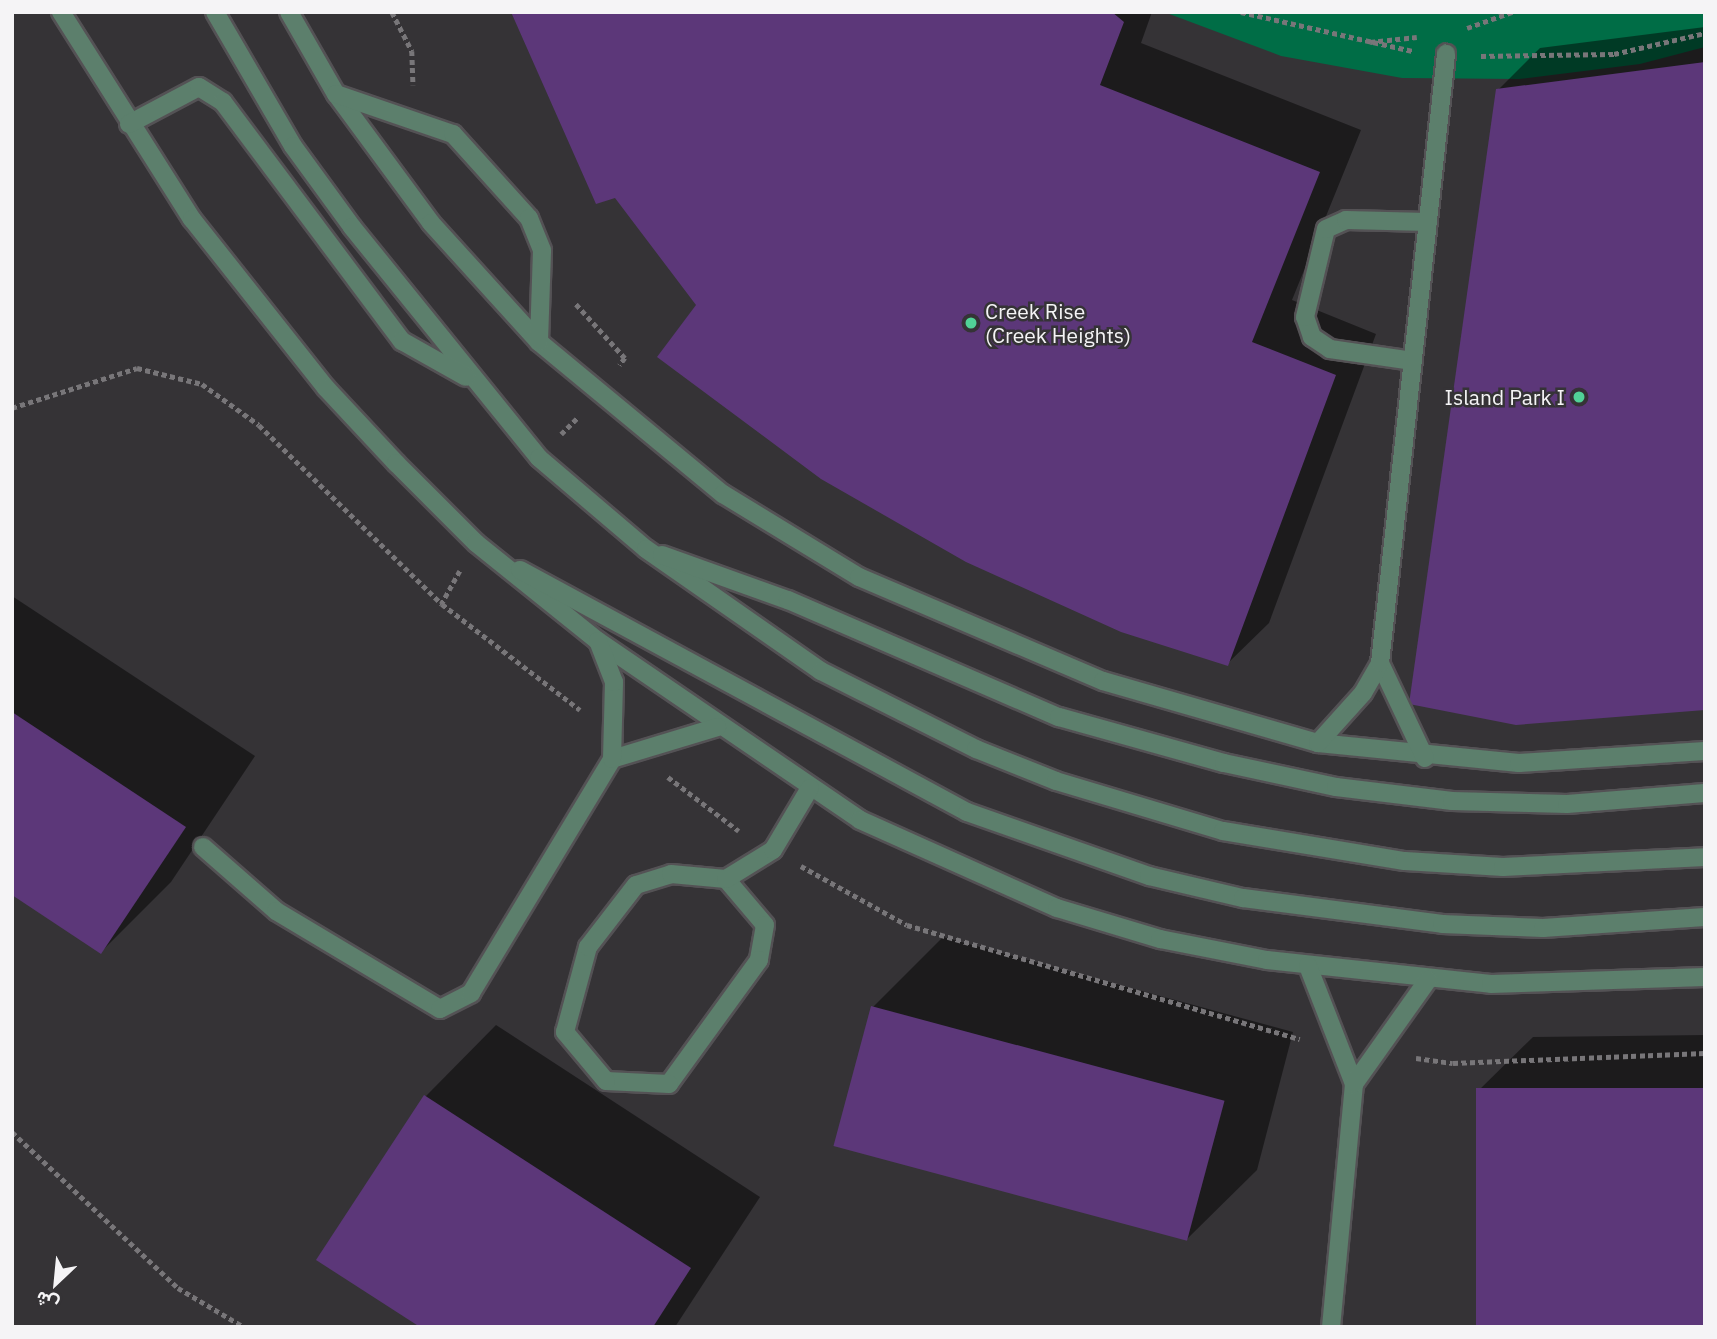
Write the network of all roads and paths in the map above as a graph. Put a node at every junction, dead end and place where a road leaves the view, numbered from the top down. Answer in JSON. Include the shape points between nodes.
{"nodes":[{"id":1,"x":61,"y":12,"type":"edge"},
{"id":2,"x":215,"y":12,"type":"edge"},
{"id":3,"x":289,"y":12,"type":"edge"},
{"id":4,"x":1493,"y":12,"type":"edge"},
{"id":5,"x":1501,"y":17,"type":"dead end"},
{"id":6,"x":1446,"y":54,"type":"dead end"},
{"id":7,"x":336,"y":94,"type":"junction"},
{"id":8,"x":129,"y":124,"type":"junction"},
{"id":9,"x":1428,"y":222,"type":"junction"},
{"id":10,"x":539,"y":342,"type":"junction"},
{"id":11,"x":1413,"y":361,"type":"junction"},
{"id":12,"x":478,"y":384,"type":"junction"},
{"id":13,"x":597,"y":396,"type":"junction"},
{"id":14,"x":12,"y":408,"type":"edge"},
{"id":15,"x":539,"y":458,"type":"junction"},
{"id":16,"x":646,"y":549,"type":"junction"},
{"id":17,"x":495,"y":558,"type":"junction"},
{"id":18,"x":442,"y":604,"type":"dead end"},
{"id":19,"x":598,"y":640,"type":"junction"},
{"id":20,"x":1380,"y":663,"type":"junction"},
{"id":21,"x":717,"y":727,"type":"junction"},
{"id":22,"x":1318,"y":743,"type":"junction"},
{"id":23,"x":1705,"y":751,"type":"edge"},
{"id":24,"x":612,"y":758,"type":"junction"},
{"id":25,"x":1424,"y":758,"type":"junction"},
{"id":26,"x":810,"y":788,"type":"junction"},
{"id":27,"x":1705,"y":793,"type":"edge"},
{"id":28,"x":203,"y":848,"type":"dead end"},
{"id":29,"x":1705,"y":857,"type":"edge"},
{"id":30,"x":726,"y":879,"type":"junction"},
{"id":31,"x":1705,"y":917,"type":"edge"},
{"id":32,"x":1308,"y":966,"type":"junction"},
{"id":33,"x":1705,"y":977,"type":"edge"},
{"id":34,"x":1428,"y":979,"type":"junction"},
{"id":35,"x":1375,"y":1052,"type":"junction"},
{"id":36,"x":1705,"y":1054,"type":"edge"},
{"id":37,"x":1354,"y":1084,"type":"junction"},
{"id":38,"x":12,"y":1132,"type":"edge"},
{"id":39,"x":244,"y":1327,"type":"edge"},
{"id":40,"x":1331,"y":1327,"type":"edge"}],
"edges":[{"from":1,"to":8,"type":"street"},
{"from":2,"to":12,"type":"street","via":[[293,146]]},
{"from":3,"to":7,"type":"street"},
{"from":4,"to":5,"type":"path"},
{"from":6,"to":9,"type":"street"},
{"from":7,"to":10,"type":"street","via":[[431,223]]},
{"from":7,"to":10,"type":"street","via":[[453,134],[529,218],[542,251]]},
{"from":8,"to":12,"type":"street","via":[[198,87],[223,102],[402,341]]},
{"from":8,"to":17,"type":"street","via":[[192,219],[326,388]]},
{"from":9,"to":11,"type":"street"},
{"from":9,"to":11,"type":"street","via":[[1346,220],[1326,229],[1305,317],[1312,337],[1330,349]]},
{"from":10,"to":13,"type":"street"},
{"from":11,"to":20,"type":"street"},
{"from":12,"to":15,"type":"street"},
{"from":13,"to":15,"type":"path"},
{"from":13,"to":22,"type":"street","via":[[745,508],[930,612],[1173,706]]},
{"from":14,"to":18,"type":"path","via":[[137,368],[202,384],[259,425]]},
{"from":15,"to":16,"type":"street"},
{"from":16,"to":27,"type":"street","via":[[788,600],[1059,717],[1224,763],[1336,787],[1452,800],[1567,804]]},
{"from":16,"to":29,"type":"street","via":[[742,620],[898,712],[1045,777],[1138,808],[1307,848],[1405,861],[1589,866]]},
{"from":17,"to":19,"type":"street"},
{"from":17,"to":31,"type":"street","via":[[576,596],[881,770],[967,812],[1149,876],[1243,898],[1442,923],[1543,928]]},
{"from":19,"to":21,"type":"street"},
{"from":19,"to":24,"type":"street","via":[[614,682]]},
{"from":20,"to":22,"type":"street","via":[[1363,693]]},
{"from":20,"to":25,"type":"street"},
{"from":21,"to":24,"type":"street"},
{"from":21,"to":26,"type":"street"},
{"from":22,"to":25,"type":"street"},
{"from":23,"to":25,"type":"street","via":[[1519,763]]},
{"from":24,"to":28,"type":"street","via":[[471,993],[440,1009],[276,911]]},
{"from":26,"to":30,"type":"street","via":[[773,850]]},
{"from":26,"to":32,"type":"street","via":[[957,868],[1057,908],[1160,939]]},
{"from":30,"to":30,"type":"street","via":[[671,874],[636,885],[588,947],[565,1032],[606,1081],[669,1084],[759,960],[765,925]]},
{"from":32,"to":34,"type":"street"},
{"from":32,"to":37,"type":"street"},
{"from":33,"to":34,"type":"street","via":[[1591,984]]},
{"from":34,"to":35,"type":"street"},
{"from":35,"to":36,"type":"path","via":[[1453,1063]]},
{"from":35,"to":37,"type":"street"},
{"from":37,"to":40,"type":"street"},
{"from":38,"to":39,"type":"path","via":[[178,1288]]}]}
